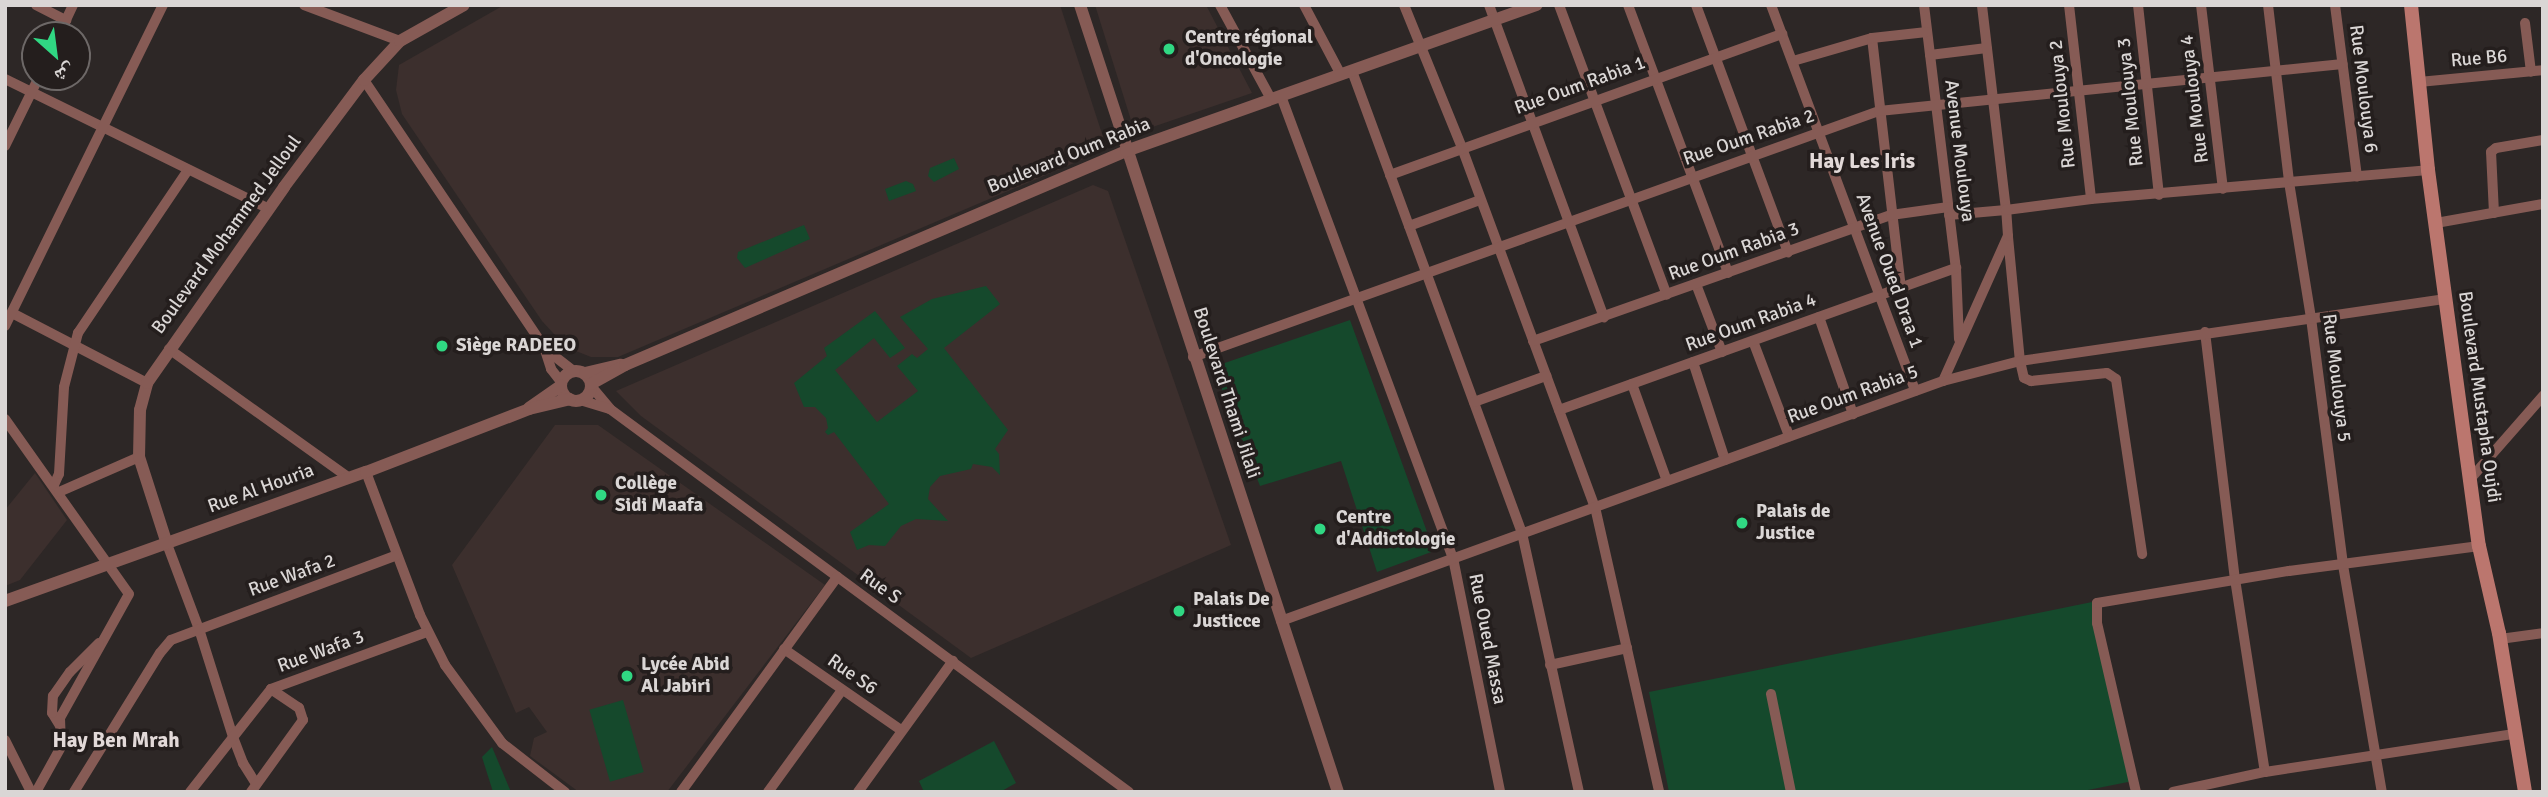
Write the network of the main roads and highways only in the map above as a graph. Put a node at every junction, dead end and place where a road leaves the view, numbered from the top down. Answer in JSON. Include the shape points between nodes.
{"nodes":[{"id":1,"x":2412,"y":5,"type":"edge"},
{"id":2,"x":2525,"y":792,"type":"edge"}],
"edges":[{"from":1,"to":2,"type":"main road","name":"Boulevard Mustapha Oujdi","via":[[2428,170],[2479,546],[2500,639]]}]}
